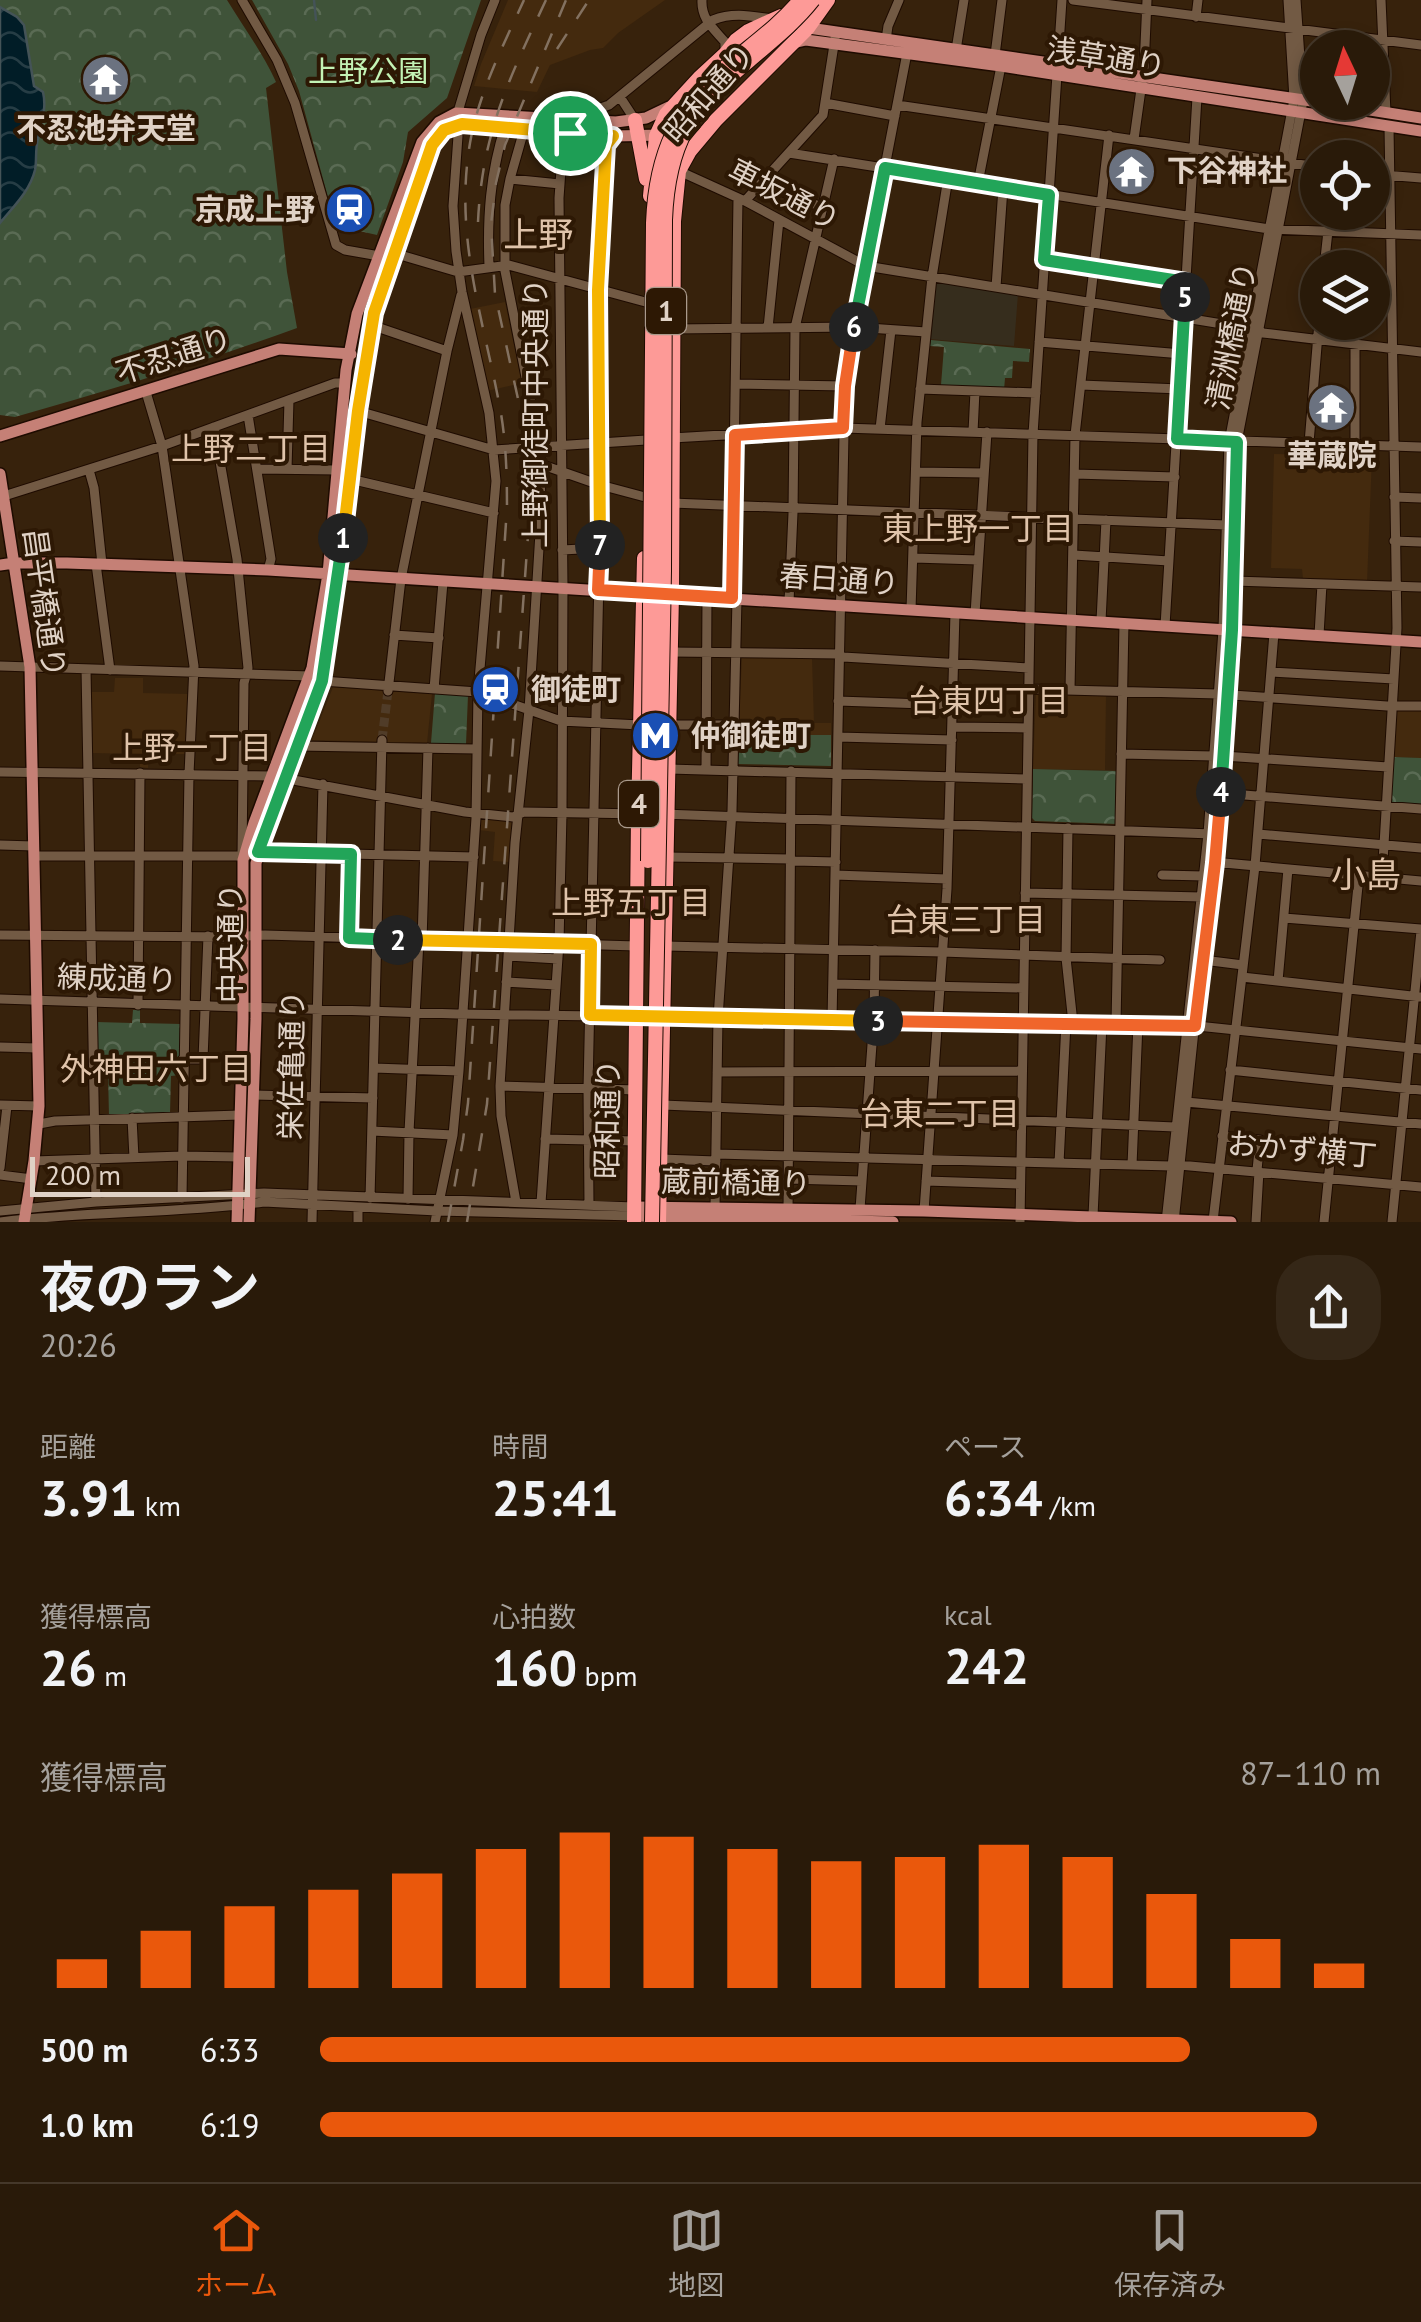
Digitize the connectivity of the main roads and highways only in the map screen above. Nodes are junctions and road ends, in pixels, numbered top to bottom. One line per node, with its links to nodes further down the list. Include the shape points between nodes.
1 (798, 0): 7 (highway, 昭和通り / 4, via 748,31); 31 (highway, 1, bridge, via 696,96 659,168)
2 (813, 0): 38 (highway, 1, bridge, via 700,108 670,170)
3 (828, 0): 4 (highway)
4 (808, 28): 5 (main road, 浅草通り); 6 (highway, 昭和通り); 7 (main road, 浅草通り, via 762,30)
5 (836, 38): 6 (main road, 浅草通り); 8 (main road, 浅草通り); 8 (main road, 浅草通り)
6 (785, 49): 7 (highway, via 767,36); 16 (highway, 昭和通り)
7 (726, 54): 10 (highway, 昭和通り / 4)
8 (998, 61): 9 (main road, 浅草通り)
9 (1142, 83): 12 (main road, 浅草通り); 12 (main road, 浅草通り, via 1198,97)
10 (677, 102): 15 (main road); 20 (highway, 昭和通り / 4)
11 (1300, 105): 12 (main road, 浅草通り)
12 (1297, 106): 19 (main road, 浅草通り)
13 (1390, 114): 14 (main road, 浅草通り)
14 (1421, 118)
15 (635, 120): 18 (main road); 21 (highway)
16 (716, 120): 20 (main road); 28 (highway, 昭和通り, via 679,171)
17 (458, 125): 18 (main road); 18 (main road); 24 (main road, 中央通り, via 439,122 422,142)
18 (567, 126): 21 (main road)
19 (1421, 131)
20 (656, 136): 21 (main road); 22 (highway, 昭和通り / 4)
21 (639, 137): 22 (highway)
22 (650, 204): 35 (highway, 昭和通り / 4)
23 (661, 236): 31 (highway, bridge)
24 (386, 254): 25 (main road, 中央通り, via 356,314); 26 (main road, 中央通り)
25 (348, 353): 26 (main road, 不忍通り); 27 (main road, 不忍通り, via 279,349); 34 (main road, 中央通り)
26 (366, 355): 34 (main road, 中央通り)
27 (0, 436)
28 (667, 441): 36 (highway, 昭和通り / 4); 38 (highway, bridge, via 658,554)
29 (0, 474): 30 (main road, 昌平橋通り)
30 (2, 497): 33 (main road, 昌平橋通り)
31 (652, 512): 45 (highway, 1, bridge)
32 (0, 562): 33 (main road, 春日通り)
33 (14, 563): 34 (main road, 春日通り); 48 (main road, 昌平橋通り, via 30,667 38,1001 39,1124)
34 (334, 574): 35 (main road, 春日通り); 39 (main road, 中央通り, via 322,681 258,852); 39 (main road, 中央通り, via 310,676 243,857)
35 (643, 592): 36 (main road, 春日通り); 42 (highway, 昭和通り / 4)
36 (672, 594): 37 (main road, 春日通り); 40 (highway, 昭和通り / 4)
37 (1421, 642)
38 (660, 678): 46 (highway, 1, bridge)
39 (250, 936): 41 (main road, 中央通り)
40 (665, 951): 42 (highway, 昭和通り / 4, via 658,962 657,1004); 46 (highway, 昭和通り / 4)
41 (250, 1009): 43 (main road, 中央通り, via 253,1095); 43 (main road, 中央通り, via 240,1115)
42 (641, 1016): 45 (highway, 昭和通り / 4)
43 (244, 1200): 54 (main road, 中央通り); 55 (main road, 中央通り)
44 (712, 1216): 46 (main road, 蔵前橋通り); 47 (main road, 蔵前橋通り)
45 (636, 1217): 46 (main road, 蔵前橋通り)
46 (658, 1217)
47 (787, 1217): 49 (main road, 蔵前橋通り); 52 (main road, 蔵前橋通り)
48 (26, 1218)
49 (856, 1218): 50 (main road, 蔵前橋通り, via 924,1211); 52 (main road, 蔵前橋通り); 56 (main road, 蔵前橋通り)
50 (1020, 1218): 51 (main road, 蔵前橋通り)
51 (1170, 1220): 53 (main road, 蔵前橋通り)
52 (815, 1221)
53 (1214, 1221): 57 (main road, 蔵前橋通り)
54 (238, 1222)
55 (249, 1222)
56 (893, 1222)
57 (1231, 1222)

